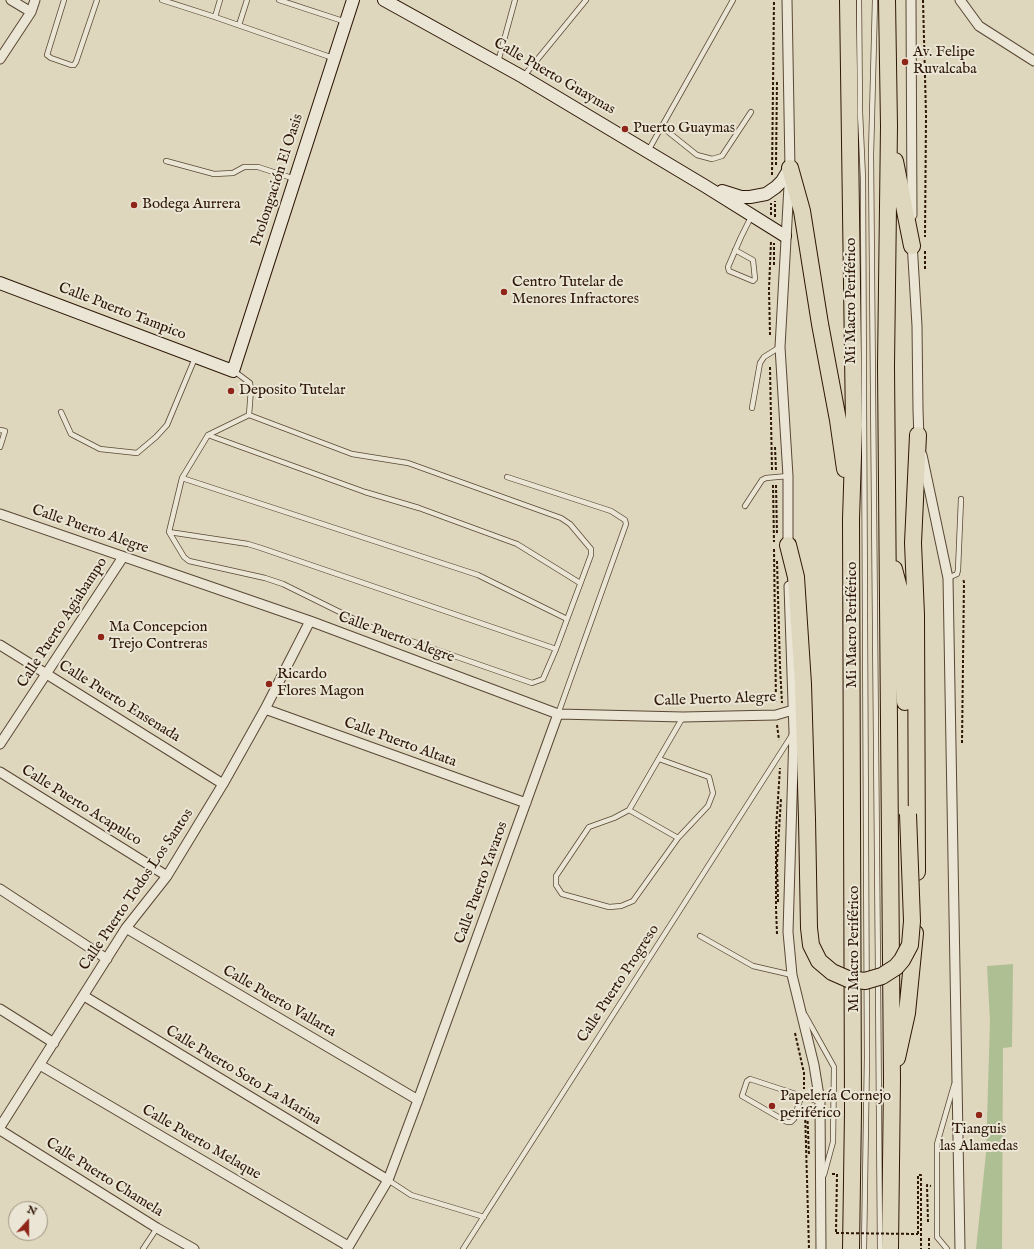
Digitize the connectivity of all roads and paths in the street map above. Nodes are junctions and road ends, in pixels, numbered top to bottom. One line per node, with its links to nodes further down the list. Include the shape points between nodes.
1 (11, 0): 22 (street)
2 (35, 0): 22 (street)
3 (64, 0): 4 (lane, via 47,55 71,65 76,62)
4 (97, 0)
5 (162, 0): 23 (lane)
6 (220, 0): 23 (lane)
7 (247, 0): 25 (lane)
8 (279, 0): 24 (lane)
9 (353, 0): 24 (street, Prolongación El Oasis)
10 (515, 0): 29 (lane)
11 (586, 0): 30 (lane)
12 (734, 0): 32 (lane)
13 (787, 0): 36 (street)
14 (848, 0): 61 (highway, via 854,425)
15 (859, 0): 113 (lane, Mi Macro Periférico, via 863,179 867,1040)
16 (875, 0): 118 (lane, Mi Macro Periférico, via 871,155)
17 (887, 0): 33 (highway)
18 (910, 0): 41 (street)
19 (923, 0): 41 (path, via 926,115)
20 (960, 0): 28 (street, via 979,26)
21 (391, 2): 29 (street, Calle Puerto Guaymas)
22 (31, 12): 27 (street)
23 (215, 17): 25 (lane)
24 (346, 22): 26 (street, Prolongación El Oasis)
25 (239, 25): 26 (lane)
26 (334, 58): 37 (street, Prolongación El Oasis)
27 (0, 59)
28 (1034, 61)
29 (498, 62): 30 (street, Calle Puerto Guaymas)
30 (523, 77): 34 (street, Calle Puerto Guaymas)
31 (751, 112): 32 (lane, via 722,156 712,160 697,155)
32 (662, 126): 34 (lane)
33 (889, 126): 41 (highway); 64 (highway)
34 (648, 151): 38 (street, Calle Puerto Guaymas)
35 (166, 161): 37 (lane, via 214,174 233,173 244,167 258,167)
36 (790, 168): 38 (street, Calle Puerto Guaymas, via 776,187 758,196 742,197); 40 (street); 61 (highway, via 802,211 838,420)
37 (295, 178): 47 (street, Prolongación El Oasis)
38 (705, 186): 39 (street, Calle Puerto Guaymas)
39 (752, 215): 40 (street, Calle Puerto Guaymas); 42 (lane)
40 (785, 236): 45 (street)
41 (920, 246): 43 (path); 53 (street, via 917,326)
42 (735, 250): 42 (lane, via 728,270 753,281 752,260)
43 (925, 274)
44 (0, 283): 46 (street, Calle Puerto Tampico)
45 (780, 347): 48 (lane, via 764,357 760,363); 55 (street)
46 (196, 357): 47 (street, Calle Puerto Tampico); 49 (lane, via 167,425 137,453 100,449 71,434)
47 (233, 370): 50 (lane, via 250,383)
48 (752, 408)
49 (61, 412)
50 (249, 415): 52 (lane); 70 (lane, via 352,454 408,463 561,518 570,524 591,549)
51 (0, 430): 54 (lane, via 5,431)
52 (208, 435): 57 (lane); 70 (lane, via 516,544)
53 (918, 435): 63 (highway); 68 (street)
54 (0, 447)
55 (788, 476): 59 (lane, via 762,480); 65 (street)
56 (507, 477): 79 (lane, Calle Puerto Yavaros, via 612,511 625,520 626,524)
57 (182, 478): 62 (lane); 72 (lane, via 478,575)
58 (961, 498): 67 (lane)
59 (745, 506)
60 (0, 514): 66 (street, Calle Puerto Alegre)
61 (851, 520): 113 (highway)
62 (169, 532): 75 (lane, via 248,544); 75 (lane, via 189,561 283,584 368,626 532,683 543,679)
63 (913, 543): 71 (highway); 101 (highway, via 916,623 917,905 907,1013)
64 (887, 544): 71 (highway); 101 (highway)
65 (788, 545): 71 (highway, bridge, via 796,578 802,669 811,945 819,961 832,972 848,979 865,981 882,976 896,967 910,945 912,921); 78 (street)
66 (123, 557): 73 (street, Calle Puerto Alegre); 76 (street, Calle Puerto Agiabampo)
67 (958, 570): 68 (lane); 69 (path)
68 (948, 578): 100 (street)
69 (964, 582)
70 (580, 583): 72 (lane)
71 (902, 603)
72 (567, 619): 75 (lane)
73 (310, 621): 77 (street, Calle Puerto Todos Los Santos); 79 (street, Calle Puerto Alegre)
74 (0, 645): 76 (street, Calle Puerto Ensenada)
75 (556, 649)
76 (47, 674): 82 (street, Calle Puerto Agiabampo); 85 (street, Calle Puerto Ensenada)
77 (265, 709): 85 (street, Calle Puerto Todos Los Santos); 86 (street, Calle Puerto Altata)
78 (793, 710): 80 (street, Calle Puerto Alegre, via 776,715); 81 (street)
79 (558, 714): 80 (street, Calle Puerto Alegre); 86 (street, Calle Puerto Yavaros)
80 (683, 718): 83 (lane)
81 (794, 732): 94 (street, via 788,932); 109 (lane, Calle Puerto Progreso)
82 (0, 744)
83 (659, 759): 87 (lane); 88 (lane, via 709,776 714,793 708,806)
84 (0, 772): 89 (street, Calle Puerto Acapulco)
85 (223, 784): 89 (street, Calle Puerto Todos Los Santos)
86 (526, 803): 103 (street, Calle Puerto Yavaros)
87 (629, 810): 88 (lane); 88 (lane, via 589,827 556,876 556,885 562,894 609,907 633,901)
88 (678, 838)
89 (167, 876): 91 (street, Calle Puerto Todos Los Santos)
90 (0, 889): 93 (street)
91 (126, 928): 93 (street, Calle Puerto Todos Los Santos); 103 (street, Calle Puerto Vallarta)
92 (700, 936): 94 (lane, via 753,966)
93 (107, 959): 95 (street, Calle Puerto Todos Los Santos)
94 (792, 975): 96 (street)
95 (84, 996): 98 (street, Calle Puerto Todos Los Santos); 107 (street, Calle Puerto Soto La Marina)
96 (801, 1008): 104 (street); 108 (lane, via 834,1067 833,1142)
97 (0, 1009): 98 (street)
98 (54, 1043): 99 (street, Calle Puerto Todos Los Santos)
99 (40, 1065): 105 (street, Calle Puerto Todos Los Santos); 112 (street, Calle Puerto Melaque)
100 (957, 1074): 122 (lane, via 937,1144 937,1237); 123 (street)
101 (892, 1079): 110 (highway)
102 (801, 1097): 102 (lane, via 750,1079 742,1096 787,1122 794,1119); 104 (lane)
103 (418, 1100): 107 (street, Calle Puerto Yavaros)
104 (820, 1102): 108 (street)
105 (0, 1128): 111 (street, Calle Puerto Chamela)
106 (831, 1174): 121 (path, bridge, via 837,1174 836,1233 918,1234 918,1175 921,1175)
107 (388, 1180): 109 (lane, via 412,1194); 112 (street, Calle Puerto Yavaros)
108 (820, 1187): 117 (street)
109 (484, 1217): 116 (lane, Calle Puerto Progreso)
110 (891, 1221): 119 (highway); 120 (street)
111 (157, 1228): 114 (lane); 115 (street, Calle Puerto Chamela)
112 (348, 1248)
113 (854, 1248)
114 (143, 1249)
115 (194, 1249)
116 (463, 1249)
117 (821, 1249)
118 (880, 1249)
119 (890, 1249)
120 (896, 1249)
121 (921, 1249)
122 (947, 1249)
123 (960, 1249)

